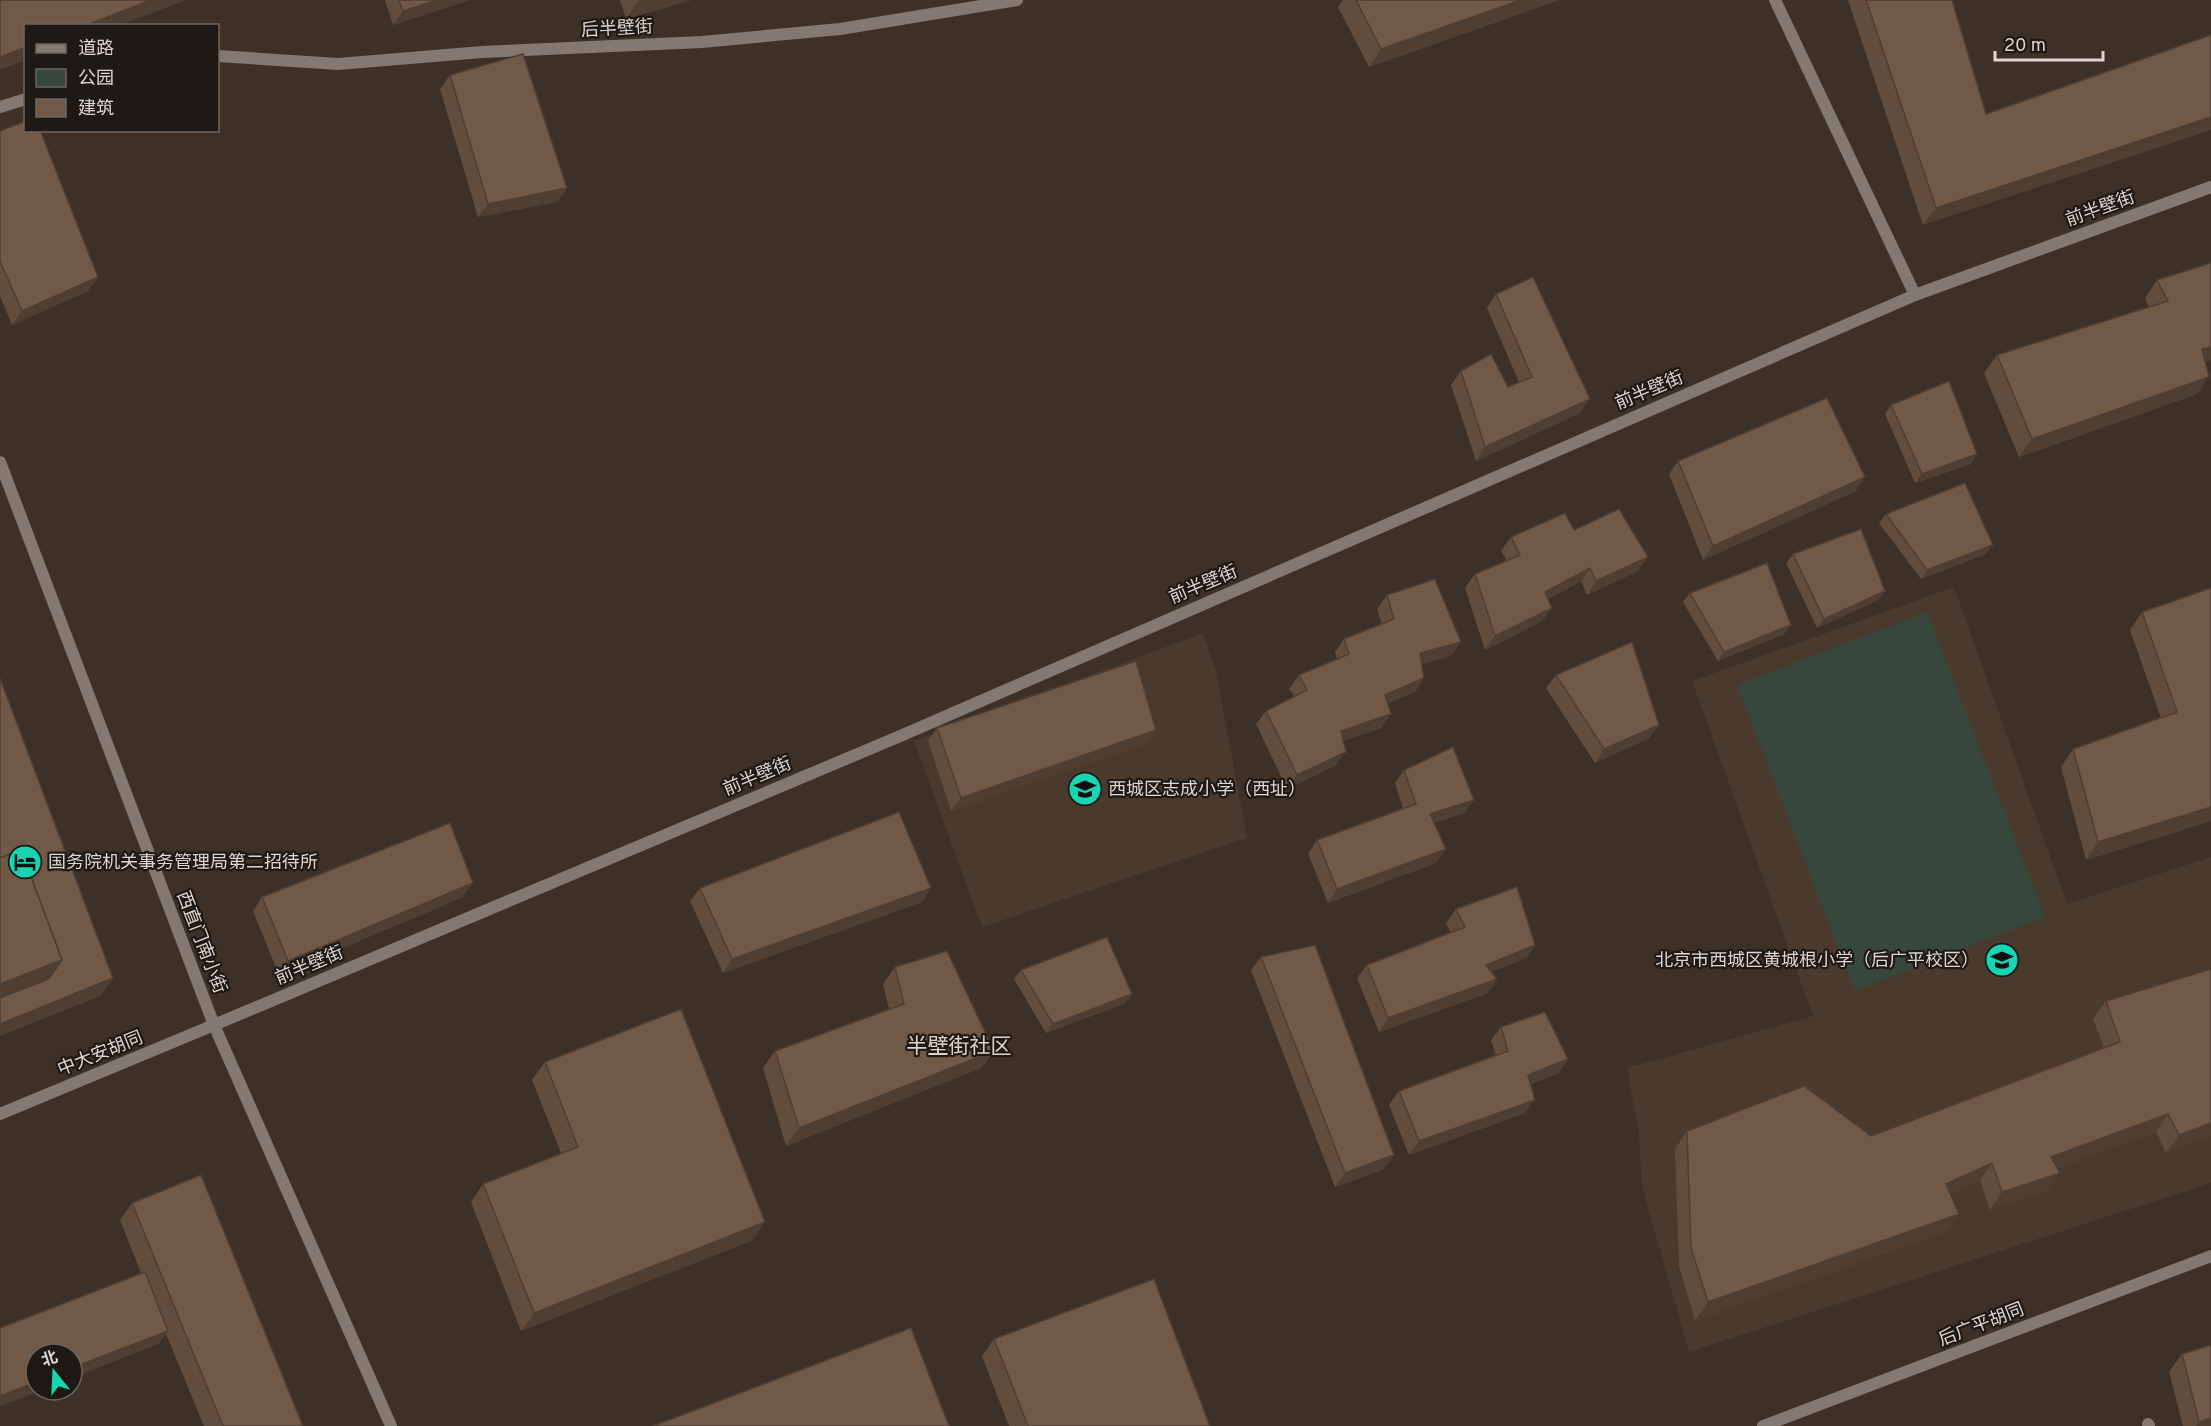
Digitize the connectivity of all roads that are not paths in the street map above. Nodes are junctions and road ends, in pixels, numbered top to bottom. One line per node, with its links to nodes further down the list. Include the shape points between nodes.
1 (1017, 0): 3 (street, 后半壁街, via 840,29 702,42 482,52 338,64)
2 (1774, 0): 7 (street)
3 (219, 57)
4 (24, 100): 5 (street)
5 (0, 107)
6 (2211, 187): 7 (street, 前半壁街)
7 (1915, 295): 9 (street, 前半壁街, via 909,732)
8 (0, 462): 9 (street, 西直门南小街)
9 (214, 1025): 10 (street, 中大安胡同); 12 (street, 西直门南小街)
10 (0, 1114)
11 (2211, 1256): 13 (street, 后广平胡同)
12 (391, 1426)
13 (1763, 1426)

